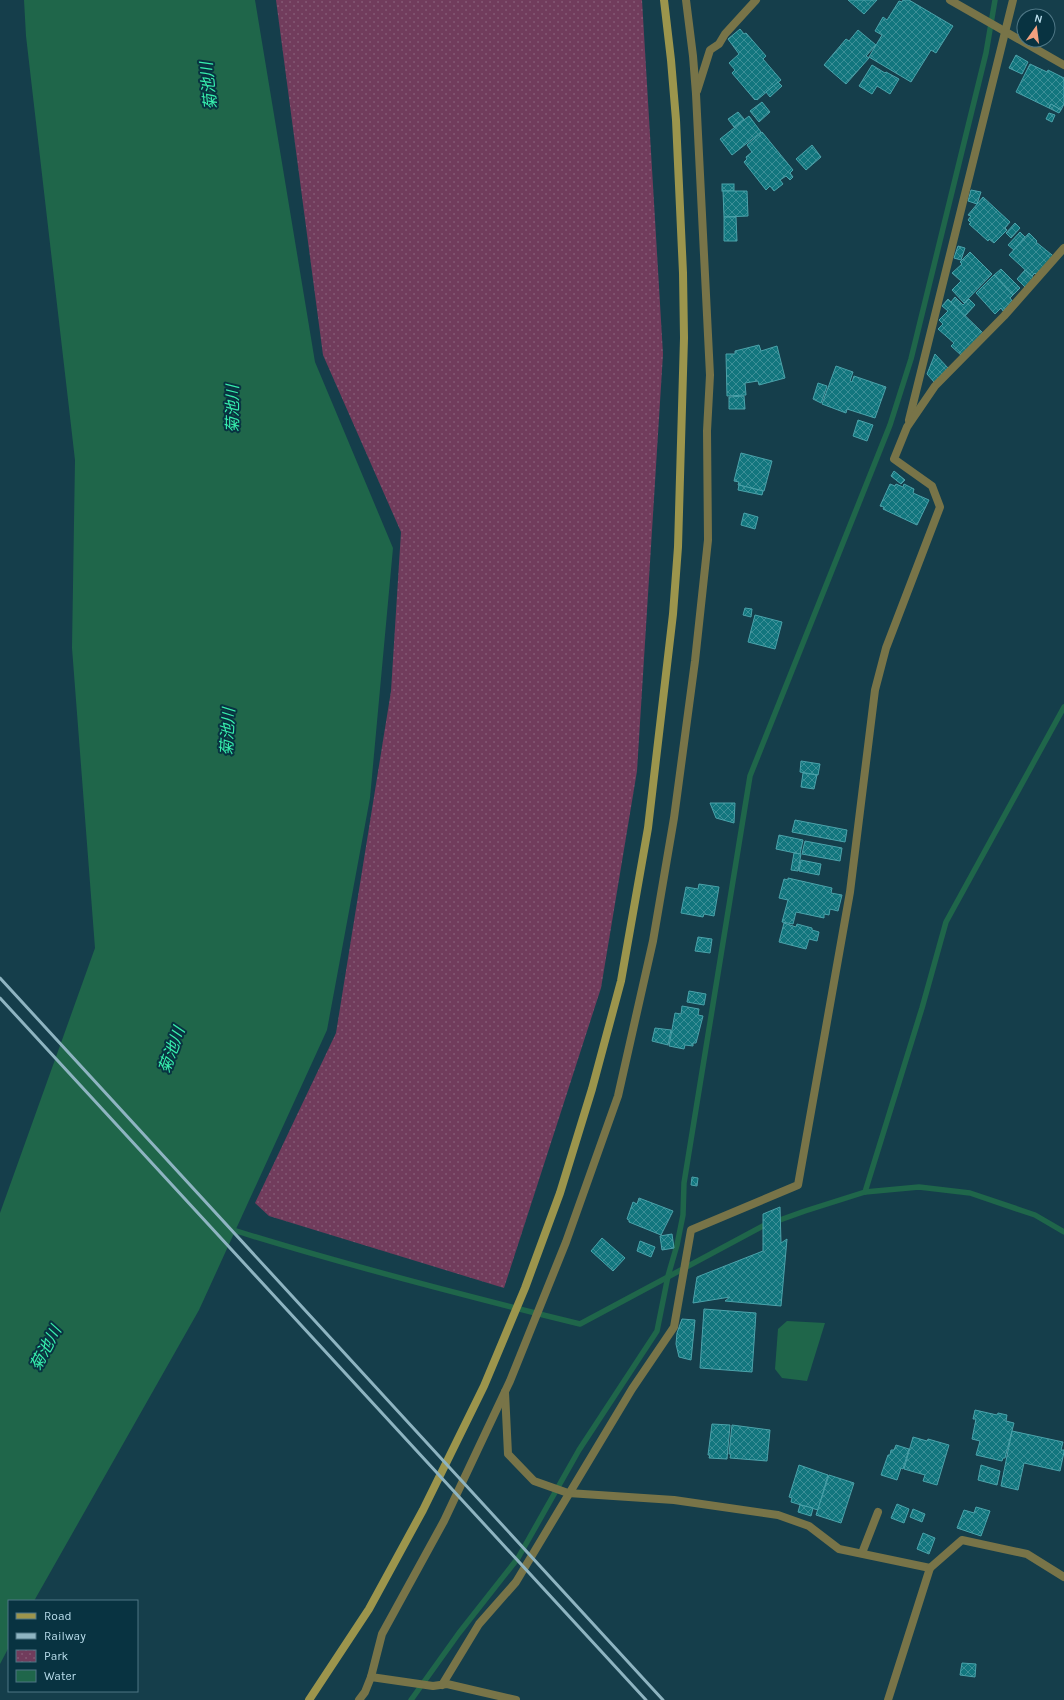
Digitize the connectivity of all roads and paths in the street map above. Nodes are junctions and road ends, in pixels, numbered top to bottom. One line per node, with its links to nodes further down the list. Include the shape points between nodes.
1 (664, 0): 19 (street, via 676,120 683,294 678,532 673,614 648,828 621,981 560,1193 525,1288 486,1379 423,1510 369,1609)
2 (686, 0): 8 (street)
3 (756, 0): 8 (street, via 719,44 710,50)
4 (950, 0): 6 (street)
5 (1013, 0): 6 (street)
6 (1003, 31): 7 (street); 10 (street)
7 (1064, 65)
8 (696, 94): 11 (street, via 710,375 707,431 708,540 674,818 653,941 618,1096 566,1242)
9 (1064, 248): 10 (street, via 1004,316 936,386)
10 (907, 427): 12 (street, via 894,459 932,486 940,507 886,648 875,690 850,892 798,1185 691,1230 674,1327 632,1389)
11 (505, 1391): 12 (street, via 508,1454 534,1481); 17 (street, via 444,1521 382,1634)
12 (568, 1494): 14 (street, via 674,1500 778,1515 809,1526 839,1549); 18 (street, via 516,1582 479,1624)
13 (878, 1512): 14 (street)
14 (862, 1553): 15 (street)
15 (930, 1568): 16 (street, via 962,1540 1027,1554); 22 (street)
16 (1064, 1577)
17 (371, 1677): 18 (street, via 433,1686); 20 (street, via 366,1692)
18 (442, 1685): 21 (street)
19 (309, 1700)
20 (359, 1700)
21 (516, 1700)
22 (888, 1700)

